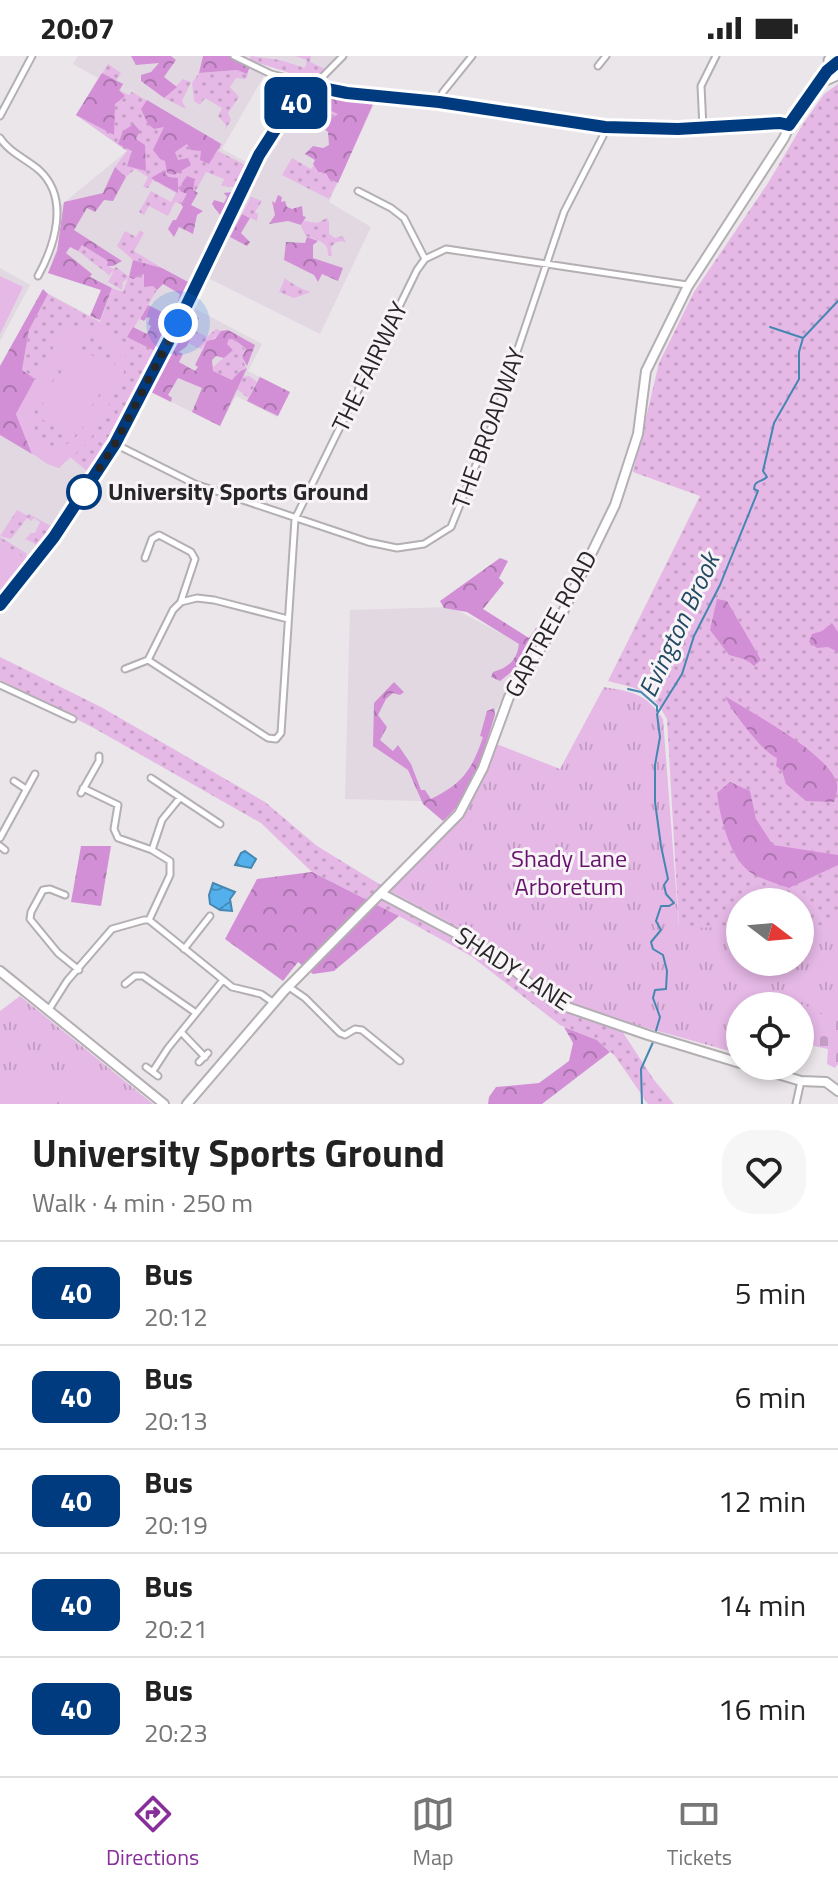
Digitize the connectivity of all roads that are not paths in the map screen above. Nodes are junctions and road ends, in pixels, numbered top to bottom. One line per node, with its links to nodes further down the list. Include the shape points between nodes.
1 (32, 56): 13 (street)
2 (234, 56): 11 (street)
3 (343, 56): 11 (street)
4 (472, 56): 12 (street)
5 (606, 56): 8 (street)
6 (716, 56): 16 (street, via 701,86)
7 (838, 62): 10 (main road, GARTREE ROAD)
8 (598, 66)
9 (838, 75): 10 (main road, GARTREE ROAD)
10 (819, 84): 14 (main road, GARTREE ROAD)
11 (312, 86): 12 (street); 23 (street, via 259,155)
12 (439, 102): 15 (street)
13 (0, 116)
14 (789, 125): 16 (street); 22 (main road, GARTREE ROAD)
15 (605, 127): 16 (street); 20 (street, THE BROADWAY, via 564,212)
16 (703, 128)
17 (0, 138): 21 (street, via 43,174 53,196 56,235)
18 (358, 191): 19 (street, via 404,218)
19 (425, 259): 20 (street, via 446,249); 24 (street, THE FAIRWAY)
20 (547, 262): 22 (street); 24 (street, THE BROADWAY, via 451,527 424,544 397,548)
21 (38, 276)
22 (688, 286): 42 (main road, GARTREE ROAD, via 646,371 638,434 623,486 559,620 509,697 459,814)
23 (115, 444): 24 (street, THE BROADWAY, via 195,484); 27 (street, via 54,537)
24 (295, 519): 28 (street, THE FAIRWAY)
25 (145, 558): 26 (street, via 159,535 191,552 193,570)
26 (181, 602): 28 (street, via 214,600); 29 (street)
27 (0, 605)
28 (288, 619): 29 (street, THE FAIRWAY, via 281,733 276,739)
29 (148, 660): 30 (street)
30 (125, 669)
31 (0, 685): 32 (street)
32 (73, 719)
33 (99, 756): 41 (street, via 82,790 118,805 118,838)
34 (35, 774): 37 (street)
35 (151, 778): 38 (street)
36 (14, 781): 37 (street)
37 (26, 789): 40 (street)
38 (179, 799): 39 (street); 41 (street, via 162,820)
39 (220, 824)
40 (0, 838)
41 (152, 850): 45 (street, via 172,865)
42 (382, 894): 51 (main road, GARTREE ROAD); 58 (main road, SHADY LANE, via 495,954 564,1006)
43 (65, 895): 47 (street, via 43,890 30,919)
44 (211, 917): 46 (street)
45 (149, 920): 46 (street); 47 (street, via 112,929)
46 (184, 949): 49 (street)
47 (79, 970): 53 (street)
48 (0, 971): 53 (main road)
49 (223, 980): 52 (street); 54 (street)
50 (125, 984): 54 (street, via 143,976)
51 (288, 987): 52 (main road, GARTREE ROAD); 57 (street, via 342,1034 362,1030)
52 (274, 1003): 66 (main road, GARTREE ROAD)
53 (48, 1011): 65 (main road)
54 (196, 1013): 55 (street)
55 (181, 1032): 56 (street); 60 (street)
56 (204, 1057)
57 (398, 1057)
58 (726, 1059)
59 (146, 1067): 60 (street)
60 (153, 1071): 61 (street)
61 (158, 1076)
62 (798, 1080): 63 (main road)
63 (801, 1081): 64 (main road, via 826,1082); 67 (street)
64 (838, 1091)
65 (164, 1104)
66 (187, 1104)
67 (796, 1104)

